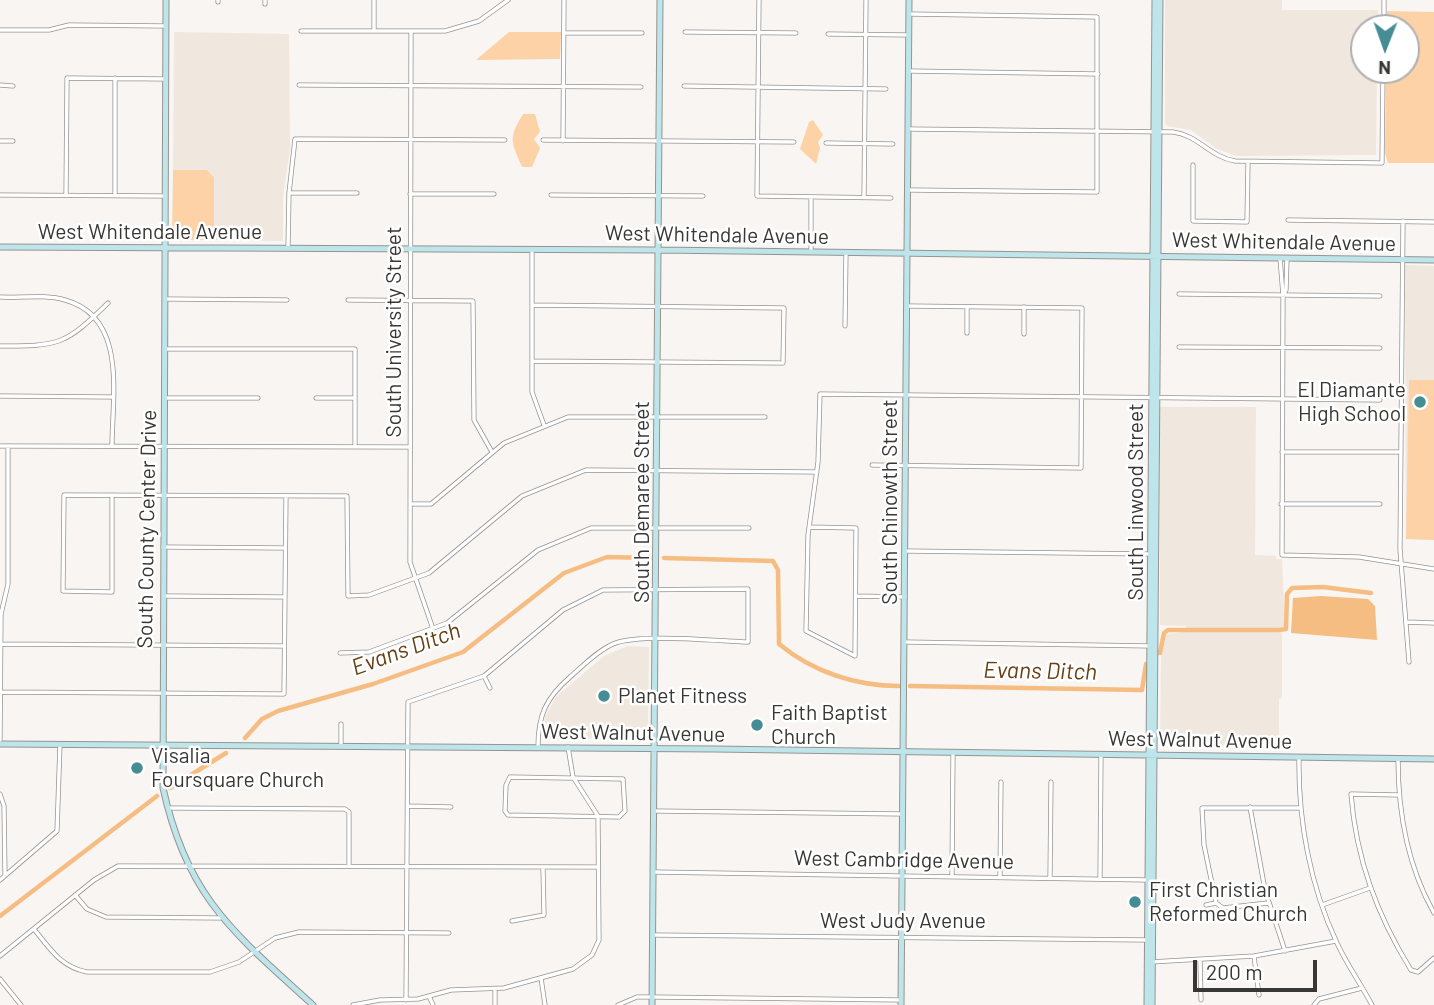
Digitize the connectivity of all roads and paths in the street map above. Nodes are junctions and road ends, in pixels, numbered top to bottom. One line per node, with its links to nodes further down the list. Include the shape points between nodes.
1 (166, 0): 12 (street, South County Center Drive)
2 (374, 0): 15 (street)
3 (508, 0): 16 (street, via 466,26)
4 (564, 0): 18 (street)
5 (660, 0): 50 (street, South Demaree Street)
6 (759, 0): 20 (street)
7 (866, 0): 23 (street)
8 (909, 0): 10 (street, South Chinowth Street)
9 (1158, 0): 11 (street, South Linwood Street); 25 (street, South Linwood Street)
10 (909, 14): 24 (street, South Chinowth Street); 27 (street, via 1097,16)
11 (1155, 14): 25 (street); 43 (street, South Linwood Street)
12 (166, 26): 13 (street); 29 (street, South County Center Drive)
13 (0, 30)
14 (301, 31): 15 (street)
15 (374, 32): 16 (street)
16 (411, 32): 34 (street, South University Street)
17 (685, 32): 20 (street)
18 (564, 33): 19 (street); 36 (street)
19 (642, 33)
20 (759, 33): 21 (street); 38 (street)
21 (796, 33)
22 (828, 34): 23 (street)
23 (865, 34): 24 (street); 39 (street)
24 (909, 35): 26 (street, South Chinowth Street)
25 (1160, 58): 43 (street, South Linwood Street)
26 (909, 71): 27 (street); 41 (street, South Chinowth Street)
27 (1098, 74): 42 (street)
28 (115, 78): 29 (street); 64 (street, via 67,78); 65 (street)
29 (166, 79): 68 (street, South County Center Drive)
30 (1383, 84): 56 (street, via 1382,163)
31 (0, 85): 32 (street)
32 (13, 86)
33 (299, 86): 34 (street)
34 (411, 86): 36 (street); 44 (street, South University Street)
35 (684, 86): 38 (street)
36 (564, 87): 37 (street); 49 (street)
37 (641, 87)
38 (758, 87): 39 (street); 51 (street)
39 (865, 88): 40 (street); 54 (street)
40 (886, 89)
41 (908, 129): 42 (street); 58 (street, South Chinowth Street)
42 (1098, 131): 43 (street); 58 (street, via 1097,192)
43 (1157, 132): 56 (street, via 1186,133 1220,157); 85 (street, South Linwood Street)
44 (410, 140): 48 (street); 59 (street, via 295,139); 61 (street, South University Street)
45 (543, 140): 49 (street)
46 (0, 141): 47 (street)
47 (13, 141)
48 (505, 141)
49 (563, 141): 50 (street)
50 (660, 141): 51 (street); 67 (street, South Demaree Street)
51 (758, 142): 52 (street); 70 (street, via 757,196)
52 (794, 142)
53 (826, 143): 54 (street)
54 (864, 143): 55 (street); 71 (street)
55 (892, 144)
56 (1248, 162): 57 (street, via 1247,222 1192,221)
57 (1194, 165)
58 (908, 190): 84 (street, South Chinowth Street)
59 (289, 193): 60 (street); 78 (street)
60 (358, 193)
61 (410, 194): 62 (street); 80 (street, South University Street)
62 (494, 194)
63 (0, 195): 64 (street)
64 (66, 195): 65 (street)
65 (115, 195): 68 (street)
66 (551, 195): 67 (street)
67 (659, 195): 69 (street); 81 (street, South Demaree Street)
68 (165, 196): 77 (street, South County Center Drive)
69 (703, 196)
70 (811, 197): 71 (street); 82 (street)
71 (864, 197): 72 (street)
72 (891, 198)
73 (1288, 220): 74 (street)
74 (1403, 221): 75 (street); 87 (street)
75 (1434, 222)
76 (0, 247): 77 (street, West Whitendale Avenue)
77 (165, 247): 78 (street, West Whitendale Avenue); 93 (street, South County Center Drive)
78 (288, 248): 80 (street, West Whitendale Avenue)
79 (532, 249): 80 (street, West Whitendale Avenue); 81 (street, West Whitendale Avenue); 98 (street)
80 (410, 250): 96 (street, South University Street)
81 (659, 250): 82 (street, West Whitendale Avenue); 99 (street, South Demaree Street)
82 (811, 252): 83 (street, West Whitendale Avenue)
83 (846, 252): 84 (street, West Whitendale Avenue); 104 (street)
84 (907, 253): 85 (street, West Whitendale Avenue); 100 (street, South Chinowth Street)
85 (1156, 256): 86 (street, West Whitendale Avenue); 122 (street, South Linwood Street)
86 (1284, 258): 87 (street, West Whitendale Avenue); 90 (street)
87 (1403, 259): 88 (street, West Whitendale Avenue); 136 (street)
88 (1434, 260)
89 (1179, 294): 90 (street)
90 (1283, 295): 91 (street); 109 (street)
91 (1380, 296)
92 (0, 298): 103 (street, via 57,298 79,305)
93 (165, 299): 94 (street); 111 (street, South County Center Drive)
94 (287, 300)
95 (348, 300): 96 (street)
96 (409, 300): 133 (street, South University Street); 134 (street, via 473,301 474,420)
97 (108, 303): 103 (street)
98 (532, 305): 99 (street); 112 (street)
99 (659, 306): 113 (street, South Demaree Street); 113 (street, via 784,308 783,363)
100 (907, 306): 101 (street); 114 (street, South Chinowth Street)
101 (967, 307): 102 (street); 105 (street)
102 (1024, 307): 106 (street); 121 (street, via 1082,308)
103 (94, 317): 107 (street, via 58,343); 116 (street, via 110,346)
104 (845, 326)
105 (967, 333)
106 (1024, 334)
107 (0, 346)
108 (1179, 346): 109 (street)
109 (1283, 348): 110 (street); 123 (street)
110 (1380, 348)
111 (165, 349): 117 (street, South County Center Drive); 120 (street, via 355,349)
112 (532, 361): 113 (street); 127 (street, via 533,400)
113 (658, 361): 125 (street, South Demaree Street)
114 (906, 395): 121 (street); 138 (street, South Chinowth Street); 140 (street, via 820,394)
115 (0, 396): 116 (street)
116 (112, 397): 130 (street)
117 (164, 398): 118 (street); 131 (street, South County Center Drive)
118 (258, 398)
119 (316, 398): 120 (street)
120 (355, 398): 132 (street)
121 (1082, 398): 122 (street); 138 (street, via 1081,468)
122 (1155, 399): 123 (street); 155 (street, South Linwood Street)
123 (1283, 400): 124 (street); 135 (street)
124 (1380, 400)
125 (658, 415): 126 (street); 127 (street, via 575,415); 139 (street, South Demaree Street)
126 (765, 417)
127 (544, 425): 134 (street)
128 (0, 446): 129 (street)
129 (8, 446): 130 (street); 142 (street)
130 (112, 446): 131 (street)
131 (164, 447): 132 (street); 144 (street, South County Center Drive)
132 (355, 447): 133 (street)
133 (410, 447): 146 (street, South University Street)
134 (492, 452): 146 (street, via 430,504)
135 (1282, 452): 136 (street); 147 (street)
136 (1401, 452): 156 (street)
137 (872, 465): 138 (street)
138 (906, 466): 154 (street, South Chinowth Street)
139 (658, 469): 140 (street); 149 (street, South Demaree Street); 158 (street, via 586,470 527,494 434,569)
140 (817, 472): 150 (street)
141 (0, 494): 142 (street)
142 (8, 494): 169 (street, via 8,584)
143 (112, 495): 143 (street, via 111,592 63,591 64,495); 144 (street)
144 (163, 495): 145 (street); 152 (street, South County Center Drive)
145 (286, 496): 153 (street); 158 (street, via 347,496 348,596 369,595)
146 (410, 504): 158 (street, South University Street, via 410,562)
147 (1281, 504): 148 (street); 156 (street, via 1282,555 1346,556)
148 (1380, 505)
149 (657, 527): 151 (street); 159 (street, South Demaree Street); 166 (street, via 598,526 550,545 530,556 462,614)
150 (809, 527): 161 (street, via 856,527); 161 (street, via 806,631 855,656)
151 (749, 528)
152 (163, 547): 153 (street); 160 (street, South County Center Drive)
153 (285, 548): 162 (street)
154 (905, 551): 155 (street); 163 (street, South Chinowth Street)
155 (1154, 554): 172 (street, South Linwood Street)
156 (1401, 564): 157 (street); 164 (street)
157 (1434, 569)
158 (415, 579): 166 (street, South University Street)
159 (657, 588): 167 (street, South Demaree Street); 167 (street, via 748,589 748,642); 175 (street, via 603,590 574,602)
160 (163, 596): 162 (street); 170 (street, South County Center Drive)
161 (856, 596): 163 (street)
162 (285, 597): 171 (street)
163 (905, 597): 168 (street, South Chinowth Street)
164 (1407, 622): 165 (street); 174 (street)
165 (1434, 623)
166 (433, 629): 173 (street, via 369,652)
167 (656, 640): 185 (street, via 613,643 554,692 540,718); 187 (street, South Demaree Street)
168 (905, 642): 172 (street); 188 (street, South Chinowth Street)
169 (1, 644): 170 (street); 177 (street)
170 (162, 644): 171 (street); 178 (street, South County Center Drive)
171 (285, 646): 178 (street, via 284,694)
172 (1153, 646): 191 (street, South Linwood Street)
173 (340, 653)
174 (1409, 662)
175 (484, 676): 176 (street); 184 (street, via 408,702)
176 (490, 688)
177 (1, 692): 178 (street); 180 (street)
178 (161, 693): 182 (street, South County Center Drive)
179 (341, 724): 183 (street)
180 (0, 742): 181 (street, West Walnut Avenue)
181 (60, 744): 182 (street, West Walnut Avenue); 214 (street, via 57,831)
182 (161, 745): 183 (street, West Walnut Avenue); 203 (street, South County Center Drive)
183 (341, 746): 184 (street, West Walnut Avenue)
184 (409, 747): 185 (street, West Walnut Avenue); 200 (street)
185 (538, 747): 186 (street, West Walnut Avenue)
186 (568, 747): 187 (street, West Walnut Avenue); 195 (street)
187 (656, 748): 188 (street, West Walnut Avenue); 205 (street, South Demaree Street)
188 (904, 752): 189 (street, West Walnut Avenue); 206 (street, South Chinowth Street)
189 (953, 752): 190 (street, West Walnut Avenue); 216 (street)
190 (1101, 755): 191 (street, West Walnut Avenue); 219 (street)
191 (1152, 755): 192 (street, West Walnut Avenue); 221 (street, South Linwood Street)
192 (1299, 758): 193 (street, West Walnut Avenue); 204 (street)
193 (1398, 759): 194 (street, West Walnut Avenue); 199 (street)
194 (1434, 760)
195 (573, 777): 207 (street); 207 (street, via 623,779 623,815); 207 (street, via 510,777 505,811 513,816)
196 (1002, 782): 217 (street)
197 (1051, 782): 218 (street)
198 (0, 794): 214 (street)
199 (1399, 795): 222 (street, via 1351,794 1358,848); 228 (street, via 1407,843)
200 (408, 806): 201 (street); 210 (street)
201 (451, 807)
202 (1250, 807): 204 (street); 224 (street, via 1202,808); 225 (street)
203 (167, 808): 208 (street, South County Center Drive); 209 (street, via 348,810)
204 (1301, 808): 227 (street)
205 (655, 811): 206 (street); 213 (street, South Demaree Street)
206 (903, 814): 215 (street, South Chinowth Street)
207 (598, 816): 211 (street)
208 (187, 865): 209 (street); 223 (street, via 118,866); 229 (street, South County Center Drive)
209 (349, 866): 210 (street)
210 (407, 866): 212 (street); 232 (street)
211 (597, 867): 212 (street); 245 (street, via 599,940 592,955 582,964)
212 (543, 868): 230 (street, via 544,915)
213 (653, 873): 215 (street, West Cambridge Avenue); 234 (street, South Demaree Street)
214 (5, 876): 220 (street)
215 (902, 876): 216 (street, West Cambridge Avenue); 235 (street, South Chinowth Street)
216 (952, 876): 217 (street, West Cambridge Avenue)
217 (1000, 877): 218 (street, West Cambridge Avenue)
218 (1050, 877): 219 (street, West Cambridge Avenue)
219 (1100, 878): 221 (street, West Cambridge Avenue)
220 (0, 880)
221 (1151, 880): 236 (street, South Linwood Street)
222 (1370, 888): 227 (street); 242 (street, via 1394,943 1414,972)
223 (75, 895): 229 (street, via 87,909 106,917); 231 (street)
224 (1216, 903): 225 (street, via 1223,908); 226 (street)
225 (1268, 903): 239 (street)
226 (1206, 905)
227 (1322, 905): 237 (street)
228 (1434, 913)
229 (220, 918): 238 (street, South County Center Drive)
230 (512, 921)
231 (34, 929): 238 (street, via 58,959 87,972 211,972); 240 (street)
232 (407, 932): 233 (street); 238 (street, via 299,932); 252 (street)
233 (449, 933)
234 (653, 935): 235 (street, West Judy Avenue); 251 (street, South Demaree Street)
235 (902, 937): 236 (street, West Judy Avenue); 254 (street, South Chinowth Street)
236 (1150, 940): 244 (street, South Linwood Street)
237 (1336, 942): 239 (street); 247 (street)
238 (254, 951): 257 (street, South County Center Drive)
239 (1285, 952): 241 (street)
240 (0, 956)
241 (1254, 956): 243 (street); 249 (street)
242 (1434, 958)
243 (1200, 961): 244 (street); 253 (street)
244 (1150, 962): 264 (street, South Linwood Street)
245 (541, 978): 248 (street); 261 (street)
246 (0, 979): 256 (street)
247 (1363, 988): 255 (street); 265 (street)
248 (495, 989): 250 (street, via 451,990); 260 (street)
249 (1259, 995)
250 (429, 996): 252 (street); 259 (street)
251 (652, 997): 254 (street); 262 (street); 263 (street, South Demaree Street)
252 (406, 1000): 258 (street)
253 (1201, 1000)
254 (901, 1002)
255 (1314, 1003)
256 (21, 1005)
257 (313, 1005)
258 (353, 1005)
259 (433, 1005)
260 (495, 1005)
261 (545, 1005)
262 (618, 1005)
263 (652, 1005)
264 (1149, 1005)
265 (1372, 1005)

